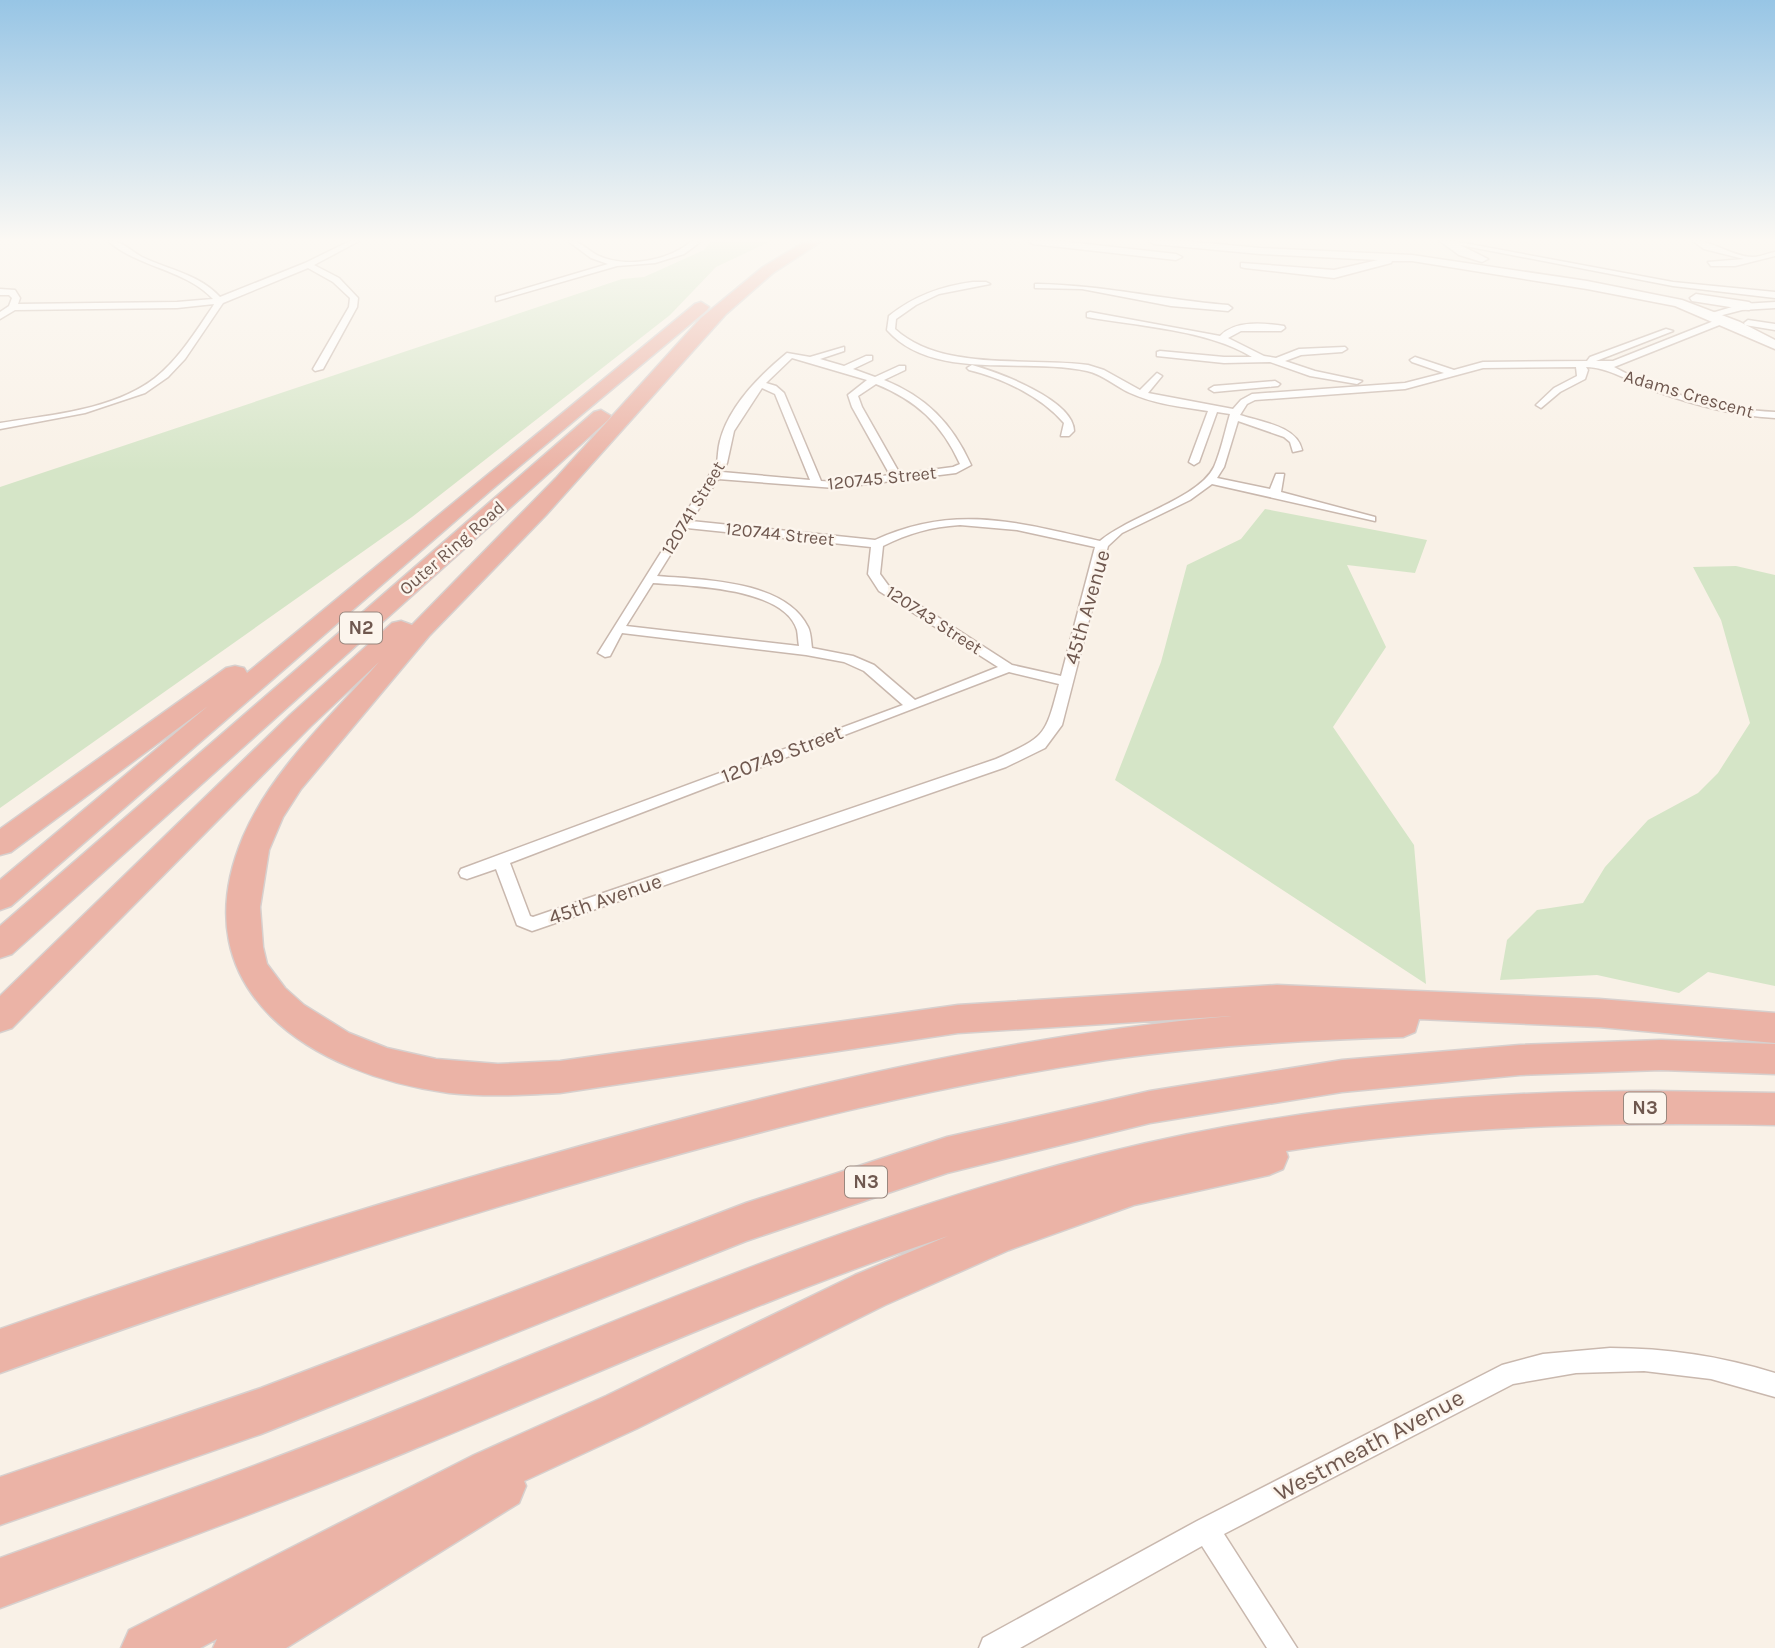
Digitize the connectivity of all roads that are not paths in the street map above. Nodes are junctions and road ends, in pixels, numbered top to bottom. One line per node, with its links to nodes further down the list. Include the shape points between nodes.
1 (206, 318): 47 (street, via 164,375 142,390 63,414)
2 (347, 318): 31 (street)
3 (687, 318): 57 (highway, Outer Ring Road / N2)
4 (712, 318): 76 (highway, Outer Ring Road / N2)
5 (714, 318): 50 (highway)
6 (892, 318): 23 (street, via 891,330 897,337)
7 (1129, 318): 12 (street)
8 (1185, 318): 12 (street)
9 (1719, 318): 29 (street, via 1622,362)
10 (1726, 318): 19 (main road)
11 (1730, 318): 13 (main road)
12 (1184, 322): 18 (street)
13 (1748, 323): 14 (street); 17 (main road)
14 (1775, 327)
15 (1281, 328): 18 (street, via 1235,330)
16 (1669, 331): 29 (street, via 1593,359)
17 (1775, 336)
18 (1223, 338): 25 (street)
19 (1775, 345)
20 (841, 349): 26 (street)
21 (1342, 349): 27 (street, via 1299,352)
22 (1160, 354): 25 (street)
23 (946, 356): 41 (street, via 1089,368); 48 (street, via 946,363 988,372 1059,411 1069,423)
24 (869, 358): 32 (street)
25 (1261, 358): 27 (street)
26 (810, 360): 32 (street); 37 (street, 120741 Street, via 790,355)
27 (1279, 360): 35 (street)
28 (1416, 360): 33 (street)
29 (1592, 366): 33 (street, via 1483,365); 43 (street); 46 (street, Adams Crescent, via 1723,408)
30 (902, 368): 36 (street)
31 (317, 369)
32 (842, 370): 36 (street)
33 (1454, 373): 38 (street)
34 (1157, 376): 41 (street)
35 (1326, 377): 38 (street); 39 (street)
36 (874, 381): 54 (street, via 855,391 853,398); 54 (street, 120745 Street, via 898,390 934,414 965,461 965,467)
37 (761, 384): 52 (street, 120741 Street, via 729,434); 56 (street, via 779,393)
38 (1379, 388): 45 (street, via 1263,394 1244,402)
39 (1214, 389)
40 (1181, 393): 42 (street)
41 (1142, 394): 42 (street)
42 (1173, 401): 44 (street)
43 (1541, 405)
44 (1214, 408): 45 (street); 51 (street)
45 (1236, 415): 49 (street, via 1288,435); 55 (street, 45th Avenue, via 1219,467)
46 (1775, 415)
47 (0, 426)
48 (1065, 434)
49 (1297, 450)
50 (589, 454): 77 (highway, via 300,721); 78 (highway, via 419,631 325,739 259,835 243,915 257,978 298,1022 332,1040 395,1067 438,1076 503,1079 560,1077 958,1019 1168,1004 1277,999)
51 (1194, 462)
52 (715, 474): 56 (street, 120745 Street); 60 (street, 120741 Street)
53 (1280, 476): 58 (street)
54 (897, 478): 56 (street, 120745 Street)
55 (1210, 480): 58 (street); 62 (street, 45th Avenue, via 1186,498 1118,531)
56 (817, 484)
57 (485, 486): 69 (highway); 75 (highway, Outer Ring Road / N2)
58 (1275, 493): 59 (street)
59 (1371, 519)
60 (684, 524): 61 (street, 120744 Street); 63 (street, 120741 Street)
61 (877, 544): 62 (street, via 902,531 974,521); 67 (street, 120743 Street, via 873,567 883,588)
62 (1102, 545): 68 (street, 45th Avenue)
63 (649, 579): 64 (street, 120741 Street); 65 (street, via 764,595 796,614 805,626)
64 (618, 629): 65 (street); 66 (street, 120741 Street)
65 (806, 650): 70 (street, via 869,668)
66 (605, 653)
67 (1008, 668): 68 (street); 70 (street, 120749 Street)
68 (1065, 681): 73 (street, 45th Avenue, via 1052,731 1028,752 529,923 523,920)
69 (193, 706): 71 (highway); 72 (highway)
70 (913, 706): 73 (street, 120749 Street)
71 (0, 830)
72 (0, 845)
73 (501, 860): 74 (street, 120749 Street)
74 (467, 873)
75 (0, 898)
76 (0, 945)
77 (0, 1018)
78 (1693, 1020): 79 (highway); 83 (highway, via 1294,1026 1178,1036 898,1084 769,1112 549,1172 298,1248)
79 (1775, 1028)
80 (1775, 1059): 86 (highway, N3, via 1661,1055 1520,1060 1342,1076 1150,1107 947,1155 746,1222 261,1410)
81 (1775, 1109): 82 (highway, N3)
82 (1515, 1111): 85 (highway, via 1451,1131 1343,1144 1134,1187 1002,1233 882,1284); 88 (highway, N3, via 1323,1128 1102,1171 993,1201 816,1263 304,1470)
83 (0, 1351)
84 (1775, 1385): 87 (street, Westmeath Avenue, via 1690,1365 1619,1358 1531,1367 1479,1387)
85 (622, 1412): 89 (highway, via 491,1472); 90 (highway)
86 (0, 1501)
87 (1206, 1530): 91 (street, Westmeath Avenue); 92 (street)
88 (0, 1583)
89 (147, 1648)
90 (239, 1648)
91 (993, 1648)
92 (1283, 1648)

